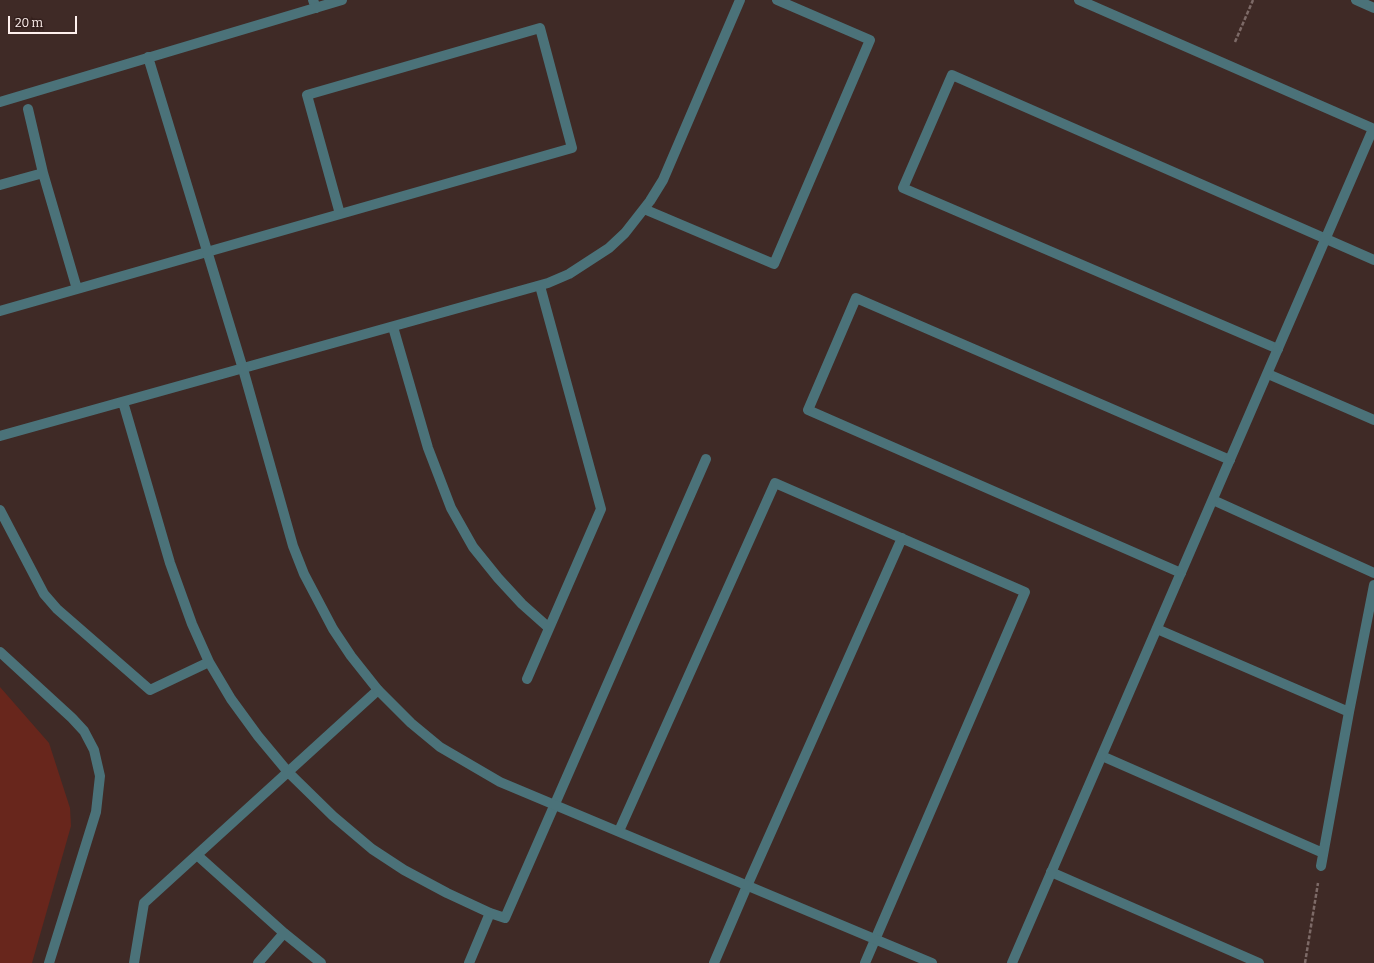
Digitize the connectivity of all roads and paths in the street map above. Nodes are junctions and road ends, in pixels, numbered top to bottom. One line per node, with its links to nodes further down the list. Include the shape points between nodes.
1 (342, 0): 7 (street)
2 (740, 0): 16 (street, via 663,180)
3 (777, 0): 16 (street, via 870,40 774,264)
4 (1079, 0): 13 (street)
5 (1253, 0): 9 (path)
6 (1356, 0): 8 (street)
7 (315, 4): 10 (street)
8 (1374, 8)
9 (1235, 42)
10 (148, 57): 11 (street); 19 (street)
11 (0, 102)
12 (28, 109): 14 (street)
13 (1374, 129): 18 (street)
14 (43, 173): 15 (street); 22 (street)
15 (0, 185)
16 (644, 209): 21 (street, via 610,248 569,274)
17 (340, 214): 17 (street, via 572,148 540,28 306,95); 19 (street)
18 (1326, 239): 20 (street); 25 (street); 25 (street, via 952,75 903,188)
19 (208, 252): 22 (street); 26 (street)
20 (1374, 260)
21 (540, 286): 24 (street); 39 (street, via 602,509)
22 (77, 289): 23 (street)
23 (0, 311)
24 (393, 327): 26 (street); 39 (street, via 428,448 451,508 473,547 498,578)
25 (1278, 349): 27 (street)
26 (243, 369): 28 (street); 44 (street, via 304,574 333,629)
27 (1268, 374): 29 (street); 32 (street)
28 (123, 402): 30 (street); 42 (street, via 170,563)
29 (1374, 420)
30 (0, 436)
31 (706, 459): 48 (street)
32 (1230, 460): 33 (street); 36 (street, via 856,298 808,410)
33 (1213, 500): 36 (street); 37 (street)
34 (0, 510): 42 (street, via 44,594 57,609 150,690)
35 (902, 538): 49 (street, via 775,483); 54 (street); 57 (street, via 1025,592)
36 (1181, 573): 40 (street)
37 (1374, 573)
38 (1374, 585): 45 (street)
39 (549, 628): 43 (street)
40 (1157, 628): 45 (street); 46 (street)
41 (0, 652): 59 (street, via 84,731 94,750 100,776 96,812)
42 (209, 662): 47 (street, via 231,699)
43 (527, 679)
44 (378, 690): 47 (street); 48 (street, via 440,747 500,782)
45 (1349, 712): 50 (street)
46 (1102, 756): 50 (street); 53 (street)
47 (288, 772): 51 (street); 55 (street, via 333,816 372,849 404,870)
48 (554, 804): 49 (street); 55 (street, via 505,918)
49 (619, 831): 54 (street)
50 (1323, 853): 52 (street)
51 (197, 855): 56 (street); 60 (street, via 144,902)
52 (1321, 866): 68 (path)
53 (1051, 872): 66 (street); 67 (street)
54 (747, 886): 57 (street); 63 (street)
55 (490, 913): 58 (street)
56 (284, 933): 61 (street); 62 (street)
57 (875, 939): 64 (street); 65 (street)
58 (472, 962)
59 (49, 963)
60 (134, 963)
61 (258, 963)
62 (321, 963)
63 (714, 963)
64 (865, 963)
65 (932, 963)
66 (1012, 963)
67 (1259, 963)
68 (1305, 963)

